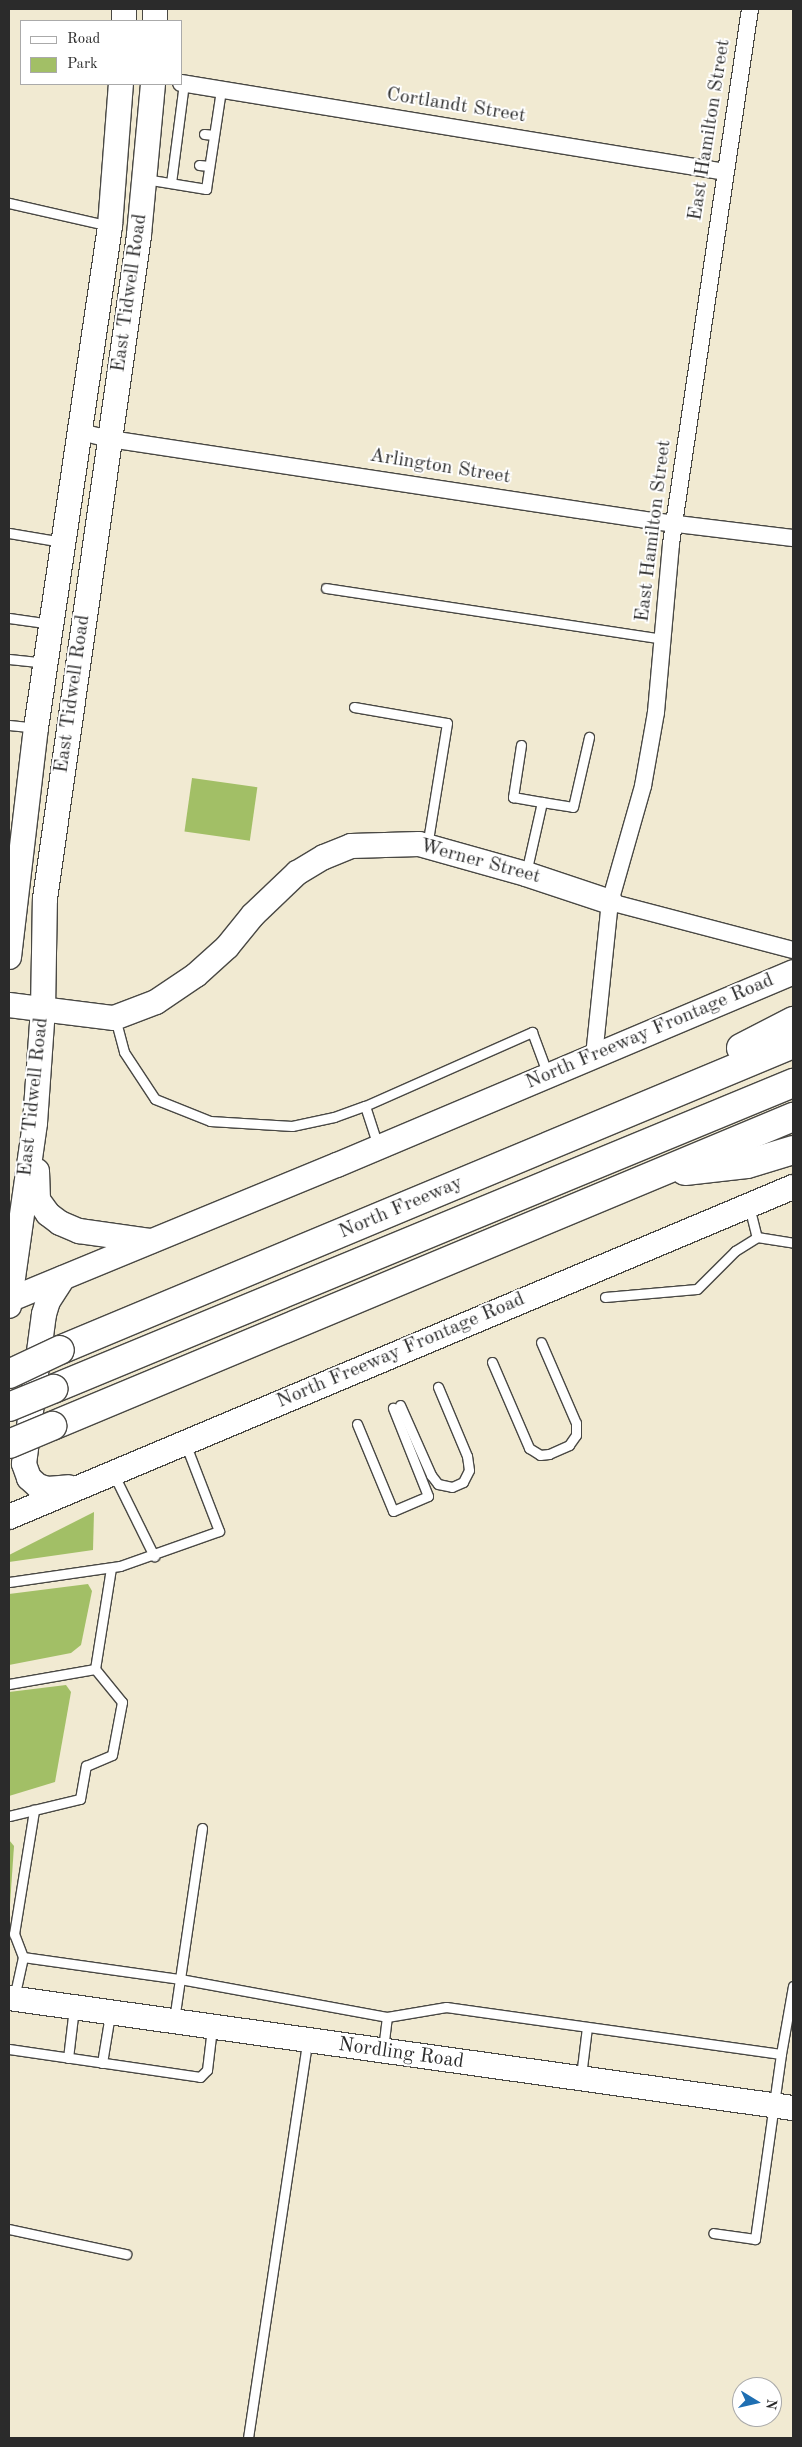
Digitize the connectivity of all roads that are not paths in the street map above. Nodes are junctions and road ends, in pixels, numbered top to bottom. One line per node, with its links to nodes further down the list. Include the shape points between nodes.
1 (750, 9): 10 (street, East Hamilton Street)
2 (182, 83): 5 (street, Cortlandt Street); 12 (lane, via 182,131 178,162)
3 (121, 85): 14 (main road, East Tidwell Road)
4 (153, 85): 11 (main road, East Tidwell Road)
5 (221, 90): 7 (lane); 10 (street, Cortlandt Street)
6 (204, 134): 7 (lane)
7 (214, 135): 9 (lane)
8 (199, 165): 9 (lane)
9 (209, 166): 12 (lane, via 206,188)
10 (725, 172): 17 (street, East Hamilton Street)
11 (144, 179): 12 (lane); 16 (main road, East Tidwell Road)
12 (171, 183)
13 (9, 203): 14 (lane)
14 (110, 226): 15 (main road, East Tidwell Road)
15 (82, 432): 16 (street, Arlington Street); 20 (main road, East Tidwell Road)
16 (110, 439): 17 (street, Arlington Street); 33 (main road, East Tidwell Road)
17 (675, 524): 19 (street, Arlington Street); 24 (street, East Hamilton Street)
18 (9, 533): 20 (lane)
19 (793, 538)
20 (64, 542): 23 (main road, East Tidwell Road)
21 (326, 588): 24 (lane)
22 (9, 618): 23 (lane)
23 (52, 624): 26 (main road, East Tidwell Road)
24 (663, 639): 37 (street, East Hamilton Street, via 656,712 643,786)
25 (9, 659): 26 (lane)
26 (46, 663): 29 (main road, East Tidwell Road)
27 (354, 707): 35 (lane, via 447,723)
28 (9, 725): 29 (lane)
29 (36, 728): 32 (main road, East Tidwell Road)
30 (589, 737): 34 (lane, via 573,807)
31 (521, 744): 34 (lane, via 513,797)
32 (28, 788): 33 (main road); 39 (main road, East Tidwell Road, via 19,836)
33 (58, 793): 42 (main road, East Tidwell Road, via 46,899)
34 (542, 802): 36 (lane)
35 (426, 846): 36 (main road, Werner Street); 43 (main road, Werner Street, via 390,843 352,846 324,857 297,873 274,893 227,947 196,974 156,1002)
36 (526, 874): 37 (main road, Werner Street)
37 (610, 902): 38 (street, Werner Street); 46 (street, East Hamilton Street)
38 (793, 950)
39 (9, 957)
40 (793, 972): 46 (main road, North Freeway Frontage Road)
41 (9, 1005): 42 (main road, Werner Street)
42 (43, 1010): 43 (main road, Werner Street); 51 (main road, East Tidwell Road)
43 (114, 1018): 49 (lane, via 124,1052 155,1099 210,1122 292,1126)
44 (793, 1021): 52 (highway)
45 (793, 1044): 52 (highway, North Freeway)
46 (594, 1056): 47 (main road, North Freeway Frontage Road)
47 (548, 1076): 49 (lane, via 532,1032); 53 (main road, North Freeway Frontage Road)
48 (793, 1082): 68 (highway, North Freeway, bridge)
49 (365, 1106): 53 (lane)
50 (793, 1117): 55 (highway)
51 (35, 1123): 59 (main road, via 38,1200 48,1214 79,1231); 63 (main road, East Tidwell Road)
52 (559, 1142): 66 (highway, North Freeway, bridge)
53 (379, 1148): 59 (main road, North Freeway Frontage Road)
54 (793, 1150): 55 (highway, via 747,1164)
55 (654, 1174): 71 (highway, bridge)
56 (793, 1187): 57 (main road, North Freeway Frontage Road)
57 (749, 1206): 58 (lane); 70 (main road, North Freeway Frontage Road)
58 (758, 1237): 60 (lane); 62 (lane, via 735,1251 697,1289)
59 (150, 1241): 61 (main road, North Freeway Frontage Road)
60 (793, 1243)
61 (63, 1278): 63 (main road, North Freeway Frontage Road); 73 (main road, via 48,1300 44,1314 24,1464 28,1478 38,1486 48,1489)
62 (605, 1296)
63 (9, 1302)
64 (542, 1342): 65 (lane, via 576,1423 576,1435 569,1445 549,1454 540,1455 529,1448)
65 (492, 1362)
66 (9, 1374)
67 (438, 1387): 69 (lane, via 467,1456 469,1470 463,1482 452,1487 438,1484 396,1406 428,1496 393,1511)
68 (9, 1407)
69 (357, 1424)
70 (185, 1441): 72 (main road, North Freeway Frontage Road); 75 (lane, via 220,1531)
71 (9, 1444)
72 (113, 1472): 73 (main road, North Freeway Frontage Road); 75 (lane)
73 (81, 1485): 74 (main road, North Freeway Frontage Road)
74 (9, 1517)
75 (154, 1556): 76 (lane)
76 (111, 1568): 77 (lane); 78 (lane)
77 (9, 1582)
78 (94, 1669): 79 (lane); 80 (lane, via 122,1702 112,1755 86,1766 80,1799)
79 (9, 1684)
80 (34, 1810): 81 (lane); 83 (lane, via 14,1934)
81 (9, 1816)
82 (202, 1828): 84 (lane)
83 (23, 1956): 84 (lane); 86 (lane)
84 (180, 1979): 89 (lane); 90 (lane)
85 (793, 1986): 96 (lane)
86 (11, 1999): 87 (main road, Nordling Road)
87 (74, 2008): 88 (main road, Nordling Road); 97 (lane)
88 (110, 2013): 90 (main road, Nordling Road); 98 (lane)
89 (387, 2017): 91 (lane, via 446,2007); 95 (lane)
90 (174, 2023): 92 (main road, Nordling Road)
91 (587, 2027): 96 (lane); 99 (lane)
92 (212, 2028): 93 (main road, Nordling Road); 98 (lane, via 206,2070 200,2077)
93 (307, 2042): 95 (main road, Nordling Road); 104 (lane)
94 (9, 2049): 97 (lane)
95 (383, 2052): 99 (main road, Nordling Road)
96 (781, 2054): 100 (lane)
97 (68, 2058): 98 (lane)
98 (102, 2063)
99 (581, 2079): 100 (main road, Nordling Road)
100 (783, 2107): 102 (lane, via 755,2239)
101 (9, 2229): 103 (lane)
102 (713, 2233)
103 (126, 2254)
104 (248, 2438)

